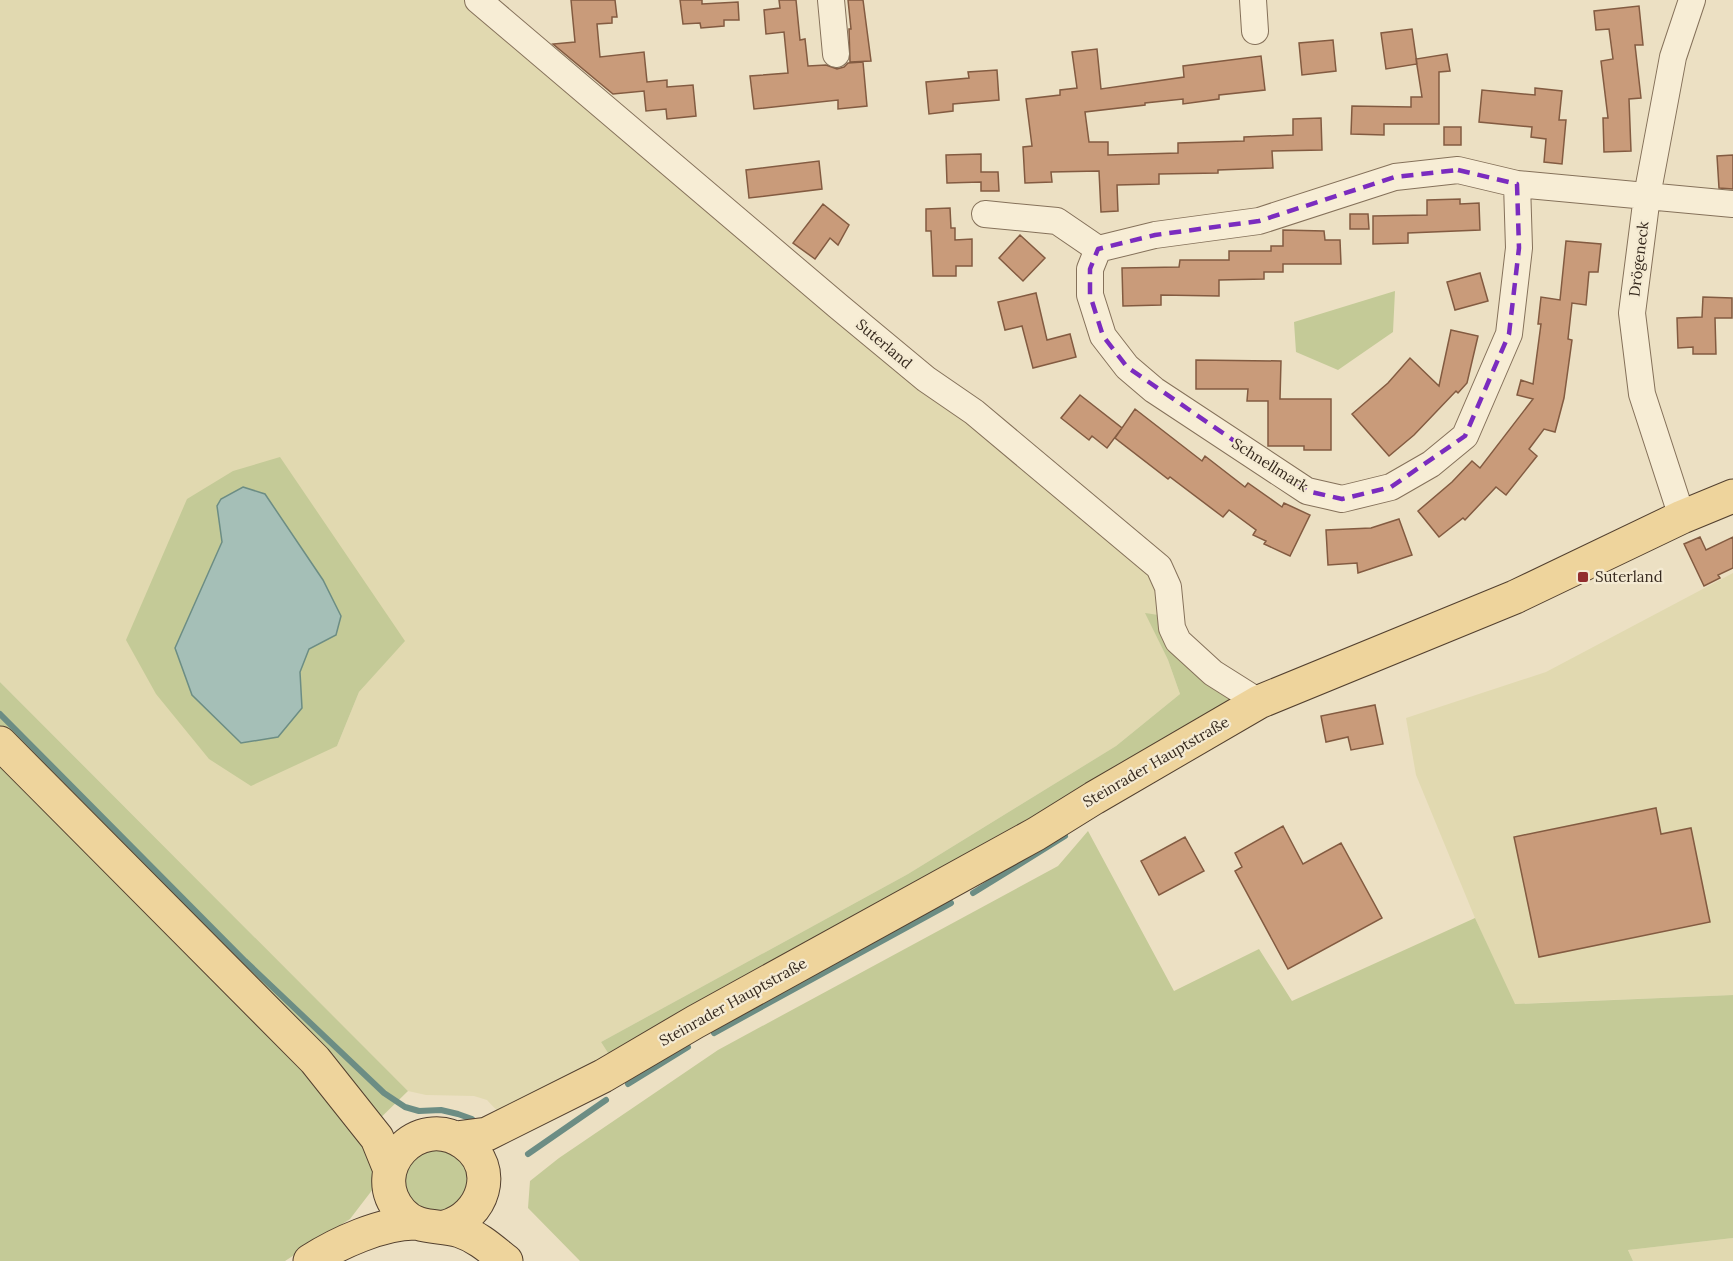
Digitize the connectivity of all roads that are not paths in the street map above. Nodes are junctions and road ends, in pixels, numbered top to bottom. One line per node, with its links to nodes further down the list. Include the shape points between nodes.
1 (478, 0): 14 (street, Suterland, via 926,379 974,412 1159,567 1168,587 1172,628 1178,641 1213,673)
2 (831, 0): 6 (street)
3 (1253, 0): 5 (street)
4 (1692, 0): 8 (street, Drögeneck, via 1673,57)
5 (1255, 31)
6 (836, 54)
7 (1517, 184): 8 (street); 11 (street, via 1458,170 1395,177 1259,221 1155,235); 11 (street, Schnellmark, via 1519,248 1509,334 1465,436 1431,464 1391,488 1342,499 1307,491 1155,390 1127,367 1102,336 1090,295 1090,269)
8 (1647, 196): 9 (street); 13 (street, Drögeneck, via 1632,313 1642,394)
9 (1733, 204)
10 (985, 214): 11 (street, via 1057,221)
11 (1098, 249)
12 (1733, 496): 13 (main road, Steinrader Hauptstraße)
13 (1682, 517): 14 (main road, Steinrader Hauptstraße, via 1515,597)
14 (1259, 702): 17 (main road, Steinrader Hauptstraße, via 1036,834)
15 (0, 743): 16 (main road)
16 (315, 1060): 18 (main road, via 387,1117 406,1128); 19 (main road, via 377,1138)
17 (603, 1076): 18 (main road, Steinrader Hauptstraße, via 487,1134); 20 (main road, Steinrader Hauptstraße, via 498,1153)
18 (441, 1137): 19 (main road, via 405,1146 396,1157); 20 (main road, via 474,1153)
19 (390, 1177): 21 (main road, via 392,1197 399,1209); 22 (main road, via 381,1199 369,1212)
20 (483, 1183): 21 (main road, via 478,1203 468,1216 457,1223); 24 (main road, via 496,1222)
21 (430, 1225): 22 (main road, via 377,1229); 23 (main road, via 474,1237)
22 (312, 1260)
23 (506, 1261)
24 (527, 1261)

